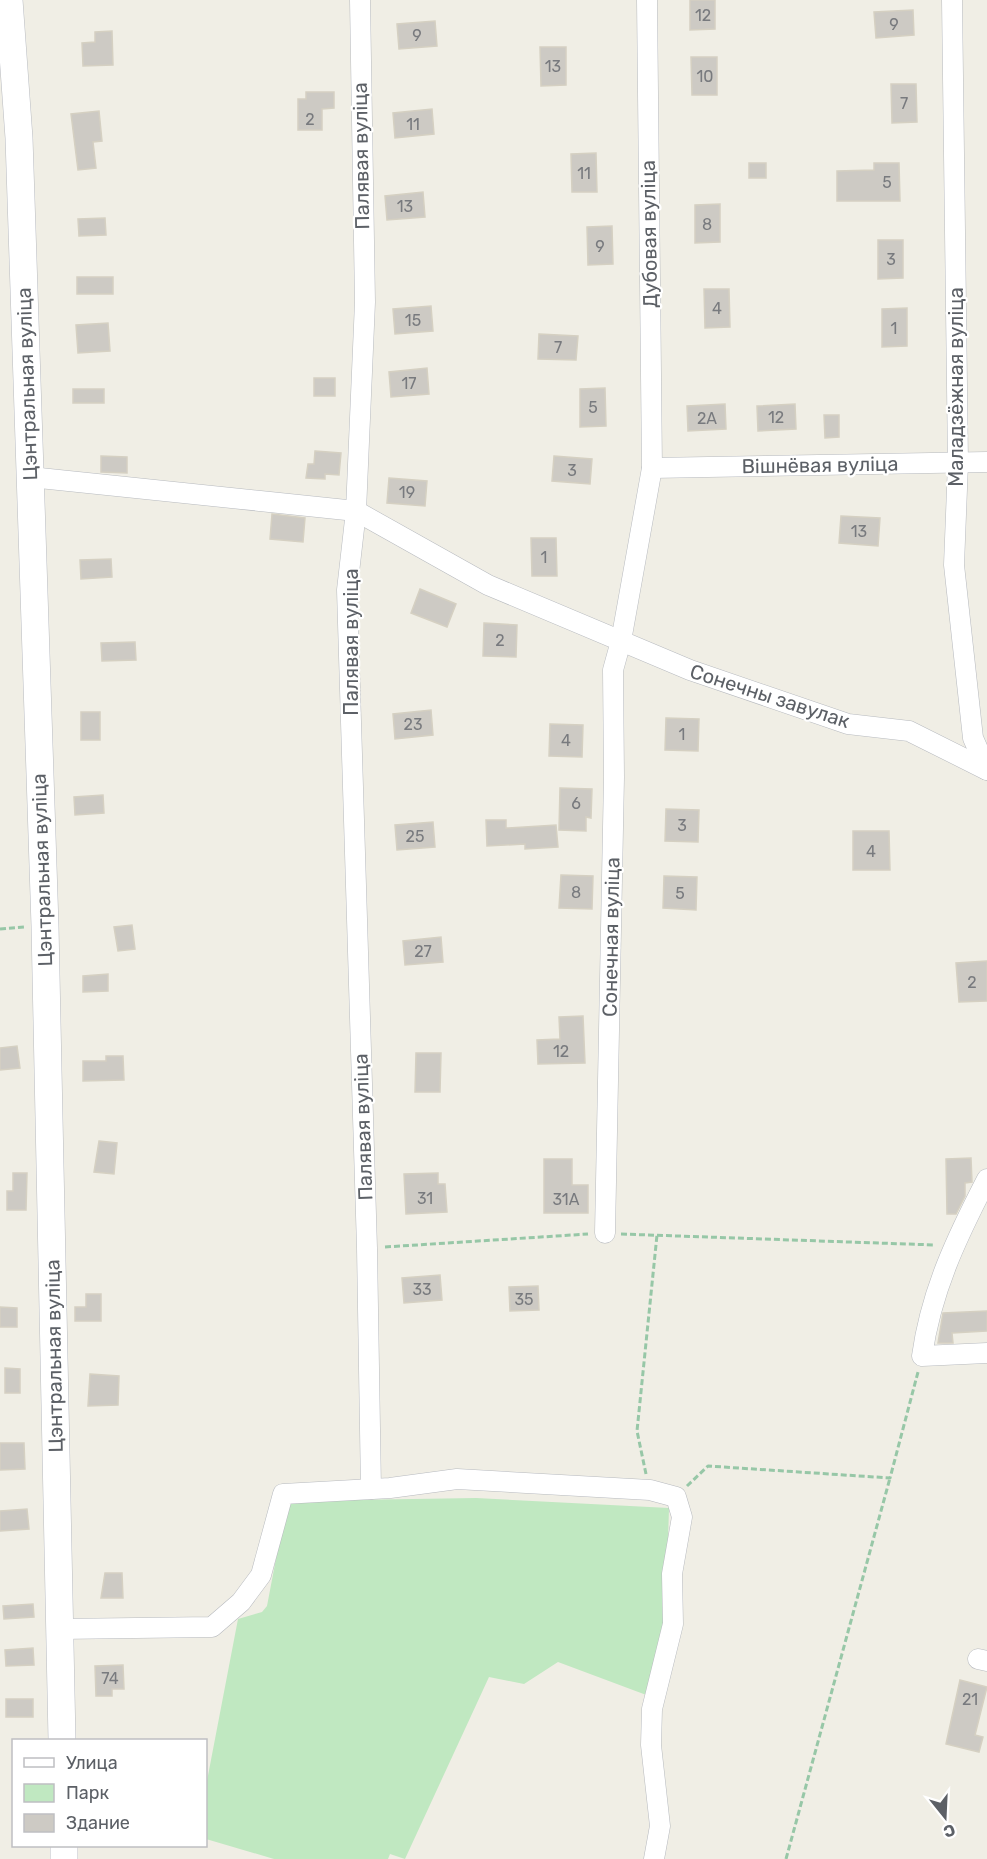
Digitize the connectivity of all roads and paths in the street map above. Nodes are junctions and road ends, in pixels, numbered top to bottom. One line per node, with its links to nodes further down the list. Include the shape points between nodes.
1 (9, 0): 8 (street, Цэнтральная вуліца, via 19,138)
2 (360, 0): 9 (street, Палявая вуліца, via 365,302)
3 (647, 0): 7 (street, Дубовая вуліца)
4 (952, 0): 6 (street, Маладзёжная вуліца)
5 (987, 462): 6 (street, Вішнёвая вуліца)
6 (958, 463): 7 (street, Вішнёвая вуліца); 11 (street, Маладзёжная вуліца, via 954,565)
7 (652, 468): 10 (street)
8 (30, 477): 9 (street); 24 (street, Цэнтральная вуліца, via 51,1164)
9 (356, 511): 10 (street, Сонечны завулак, via 488,585); 17 (street, Палявая вуліца, via 347,590)
10 (621, 641): 12 (street, Сонечны завулак, via 690,670 848,724 909,731); 14 (street, Сонечная вуліца, via 614,670 612,711 614,789)
11 (978, 710): 12 (street, Маладзёжная вуліца, via 973,738)
12 (987, 770)
13 (987, 1179): 16 (street)
14 (605, 1233): 15 (path); 17 (path)
15 (657, 1234): 16 (path); 22 (path, via 637,1431)
16 (952, 1245): 19 (street, via 926,1325)
17 (367, 1248): 21 (street, Палявая вуліца)
18 (987, 1353): 19 (street)
19 (922, 1356): 20 (path)
20 (890, 1478): 23 (path, via 708,1466); 27 (path)
21 (371, 1490): 22 (street, via 457,1479); 24 (street, via 283,1494 261,1575 241,1602 212,1627)
22 (650, 1490): 23 (street)
23 (676, 1497): 26 (street, via 682,1517 672,1574 673,1624 652,1709 651,1745 660,1826)
24 (59, 1629): 25 (street, Цэнтральная вуліца)
25 (62, 1739)
26 (654, 1859)
27 (786, 1859)

